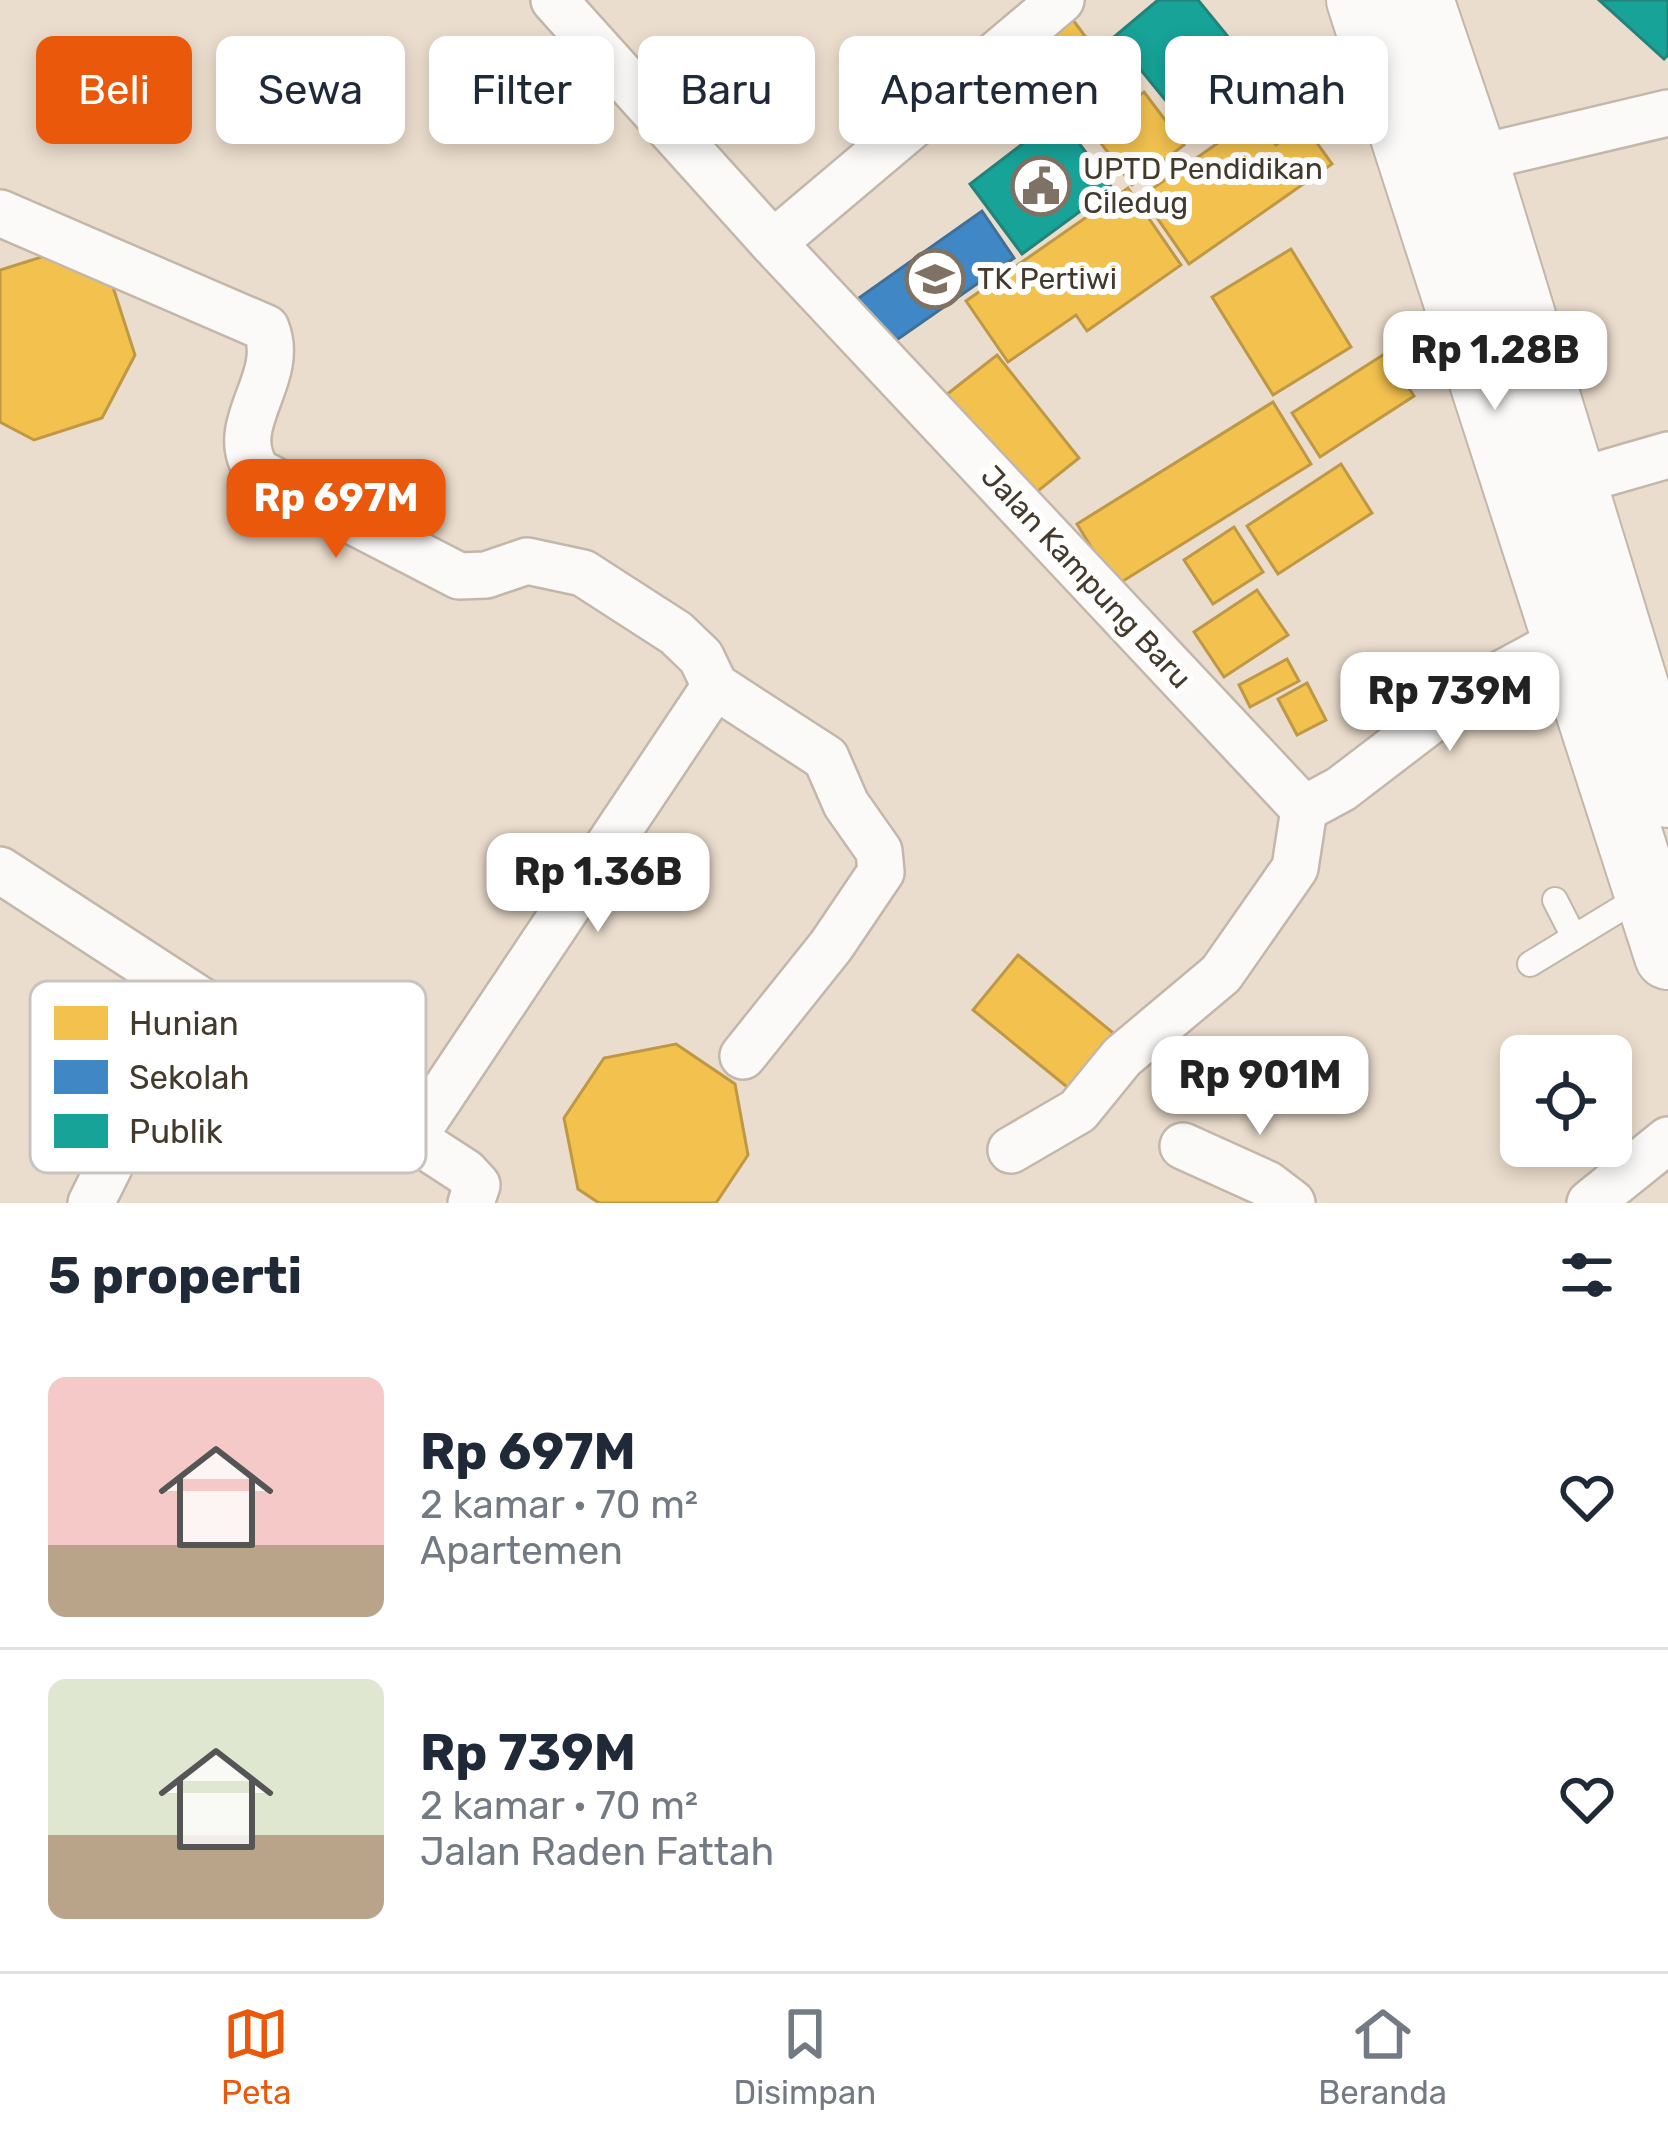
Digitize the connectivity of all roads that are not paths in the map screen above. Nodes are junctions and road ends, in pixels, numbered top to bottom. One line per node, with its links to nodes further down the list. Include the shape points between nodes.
1 (554, 0): 8 (street, Jalan Kampung Baru)
2 (1061, 0): 8 (street)
3 (1360, 0): 11 (main road)
4 (1420, 0): 6 (main road)
5 (1668, 113): 6 (street)
6 (1474, 159): 10 (main road)
7 (1, 214): 12 (street, via 266,328 272,369 244,438 258,472 459,576 527,561 583,572 676,633)
8 (773, 243): 14 (street, Jalan Kampung Baru)
9 (1668, 455): 10 (street)
10 (1570, 483): 13 (main road)
11 (1564, 640): 14 (street, via 1468,692); 16 (main road)
12 (716, 686): 22 (street, via 826,758 879,851 881,872); 23 (street)
13 (1668, 794)
14 (1304, 808): 27 (street, via 1295,868 1222,974 1122,1057 1078,1111)
15 (0, 870): 21 (street)
16 (1647, 893): 18 (lane); 19 (main road)
17 (1555, 900): 18 (lane)
18 (1574, 937): 20 (lane)
19 (1668, 956)
20 (1530, 964)
21 (173, 981)
22 (743, 1056)
23 (426, 1119)
24 (1668, 1140): 32 (street)
25 (1184, 1146): 31 (street)
26 (426, 1148): 30 (street, via 476,1185)
27 (1011, 1150)
28 (106, 1173): 29 (street)
29 (91, 1203)
30 (471, 1203)
31 (1292, 1203)
32 (1590, 1203)

